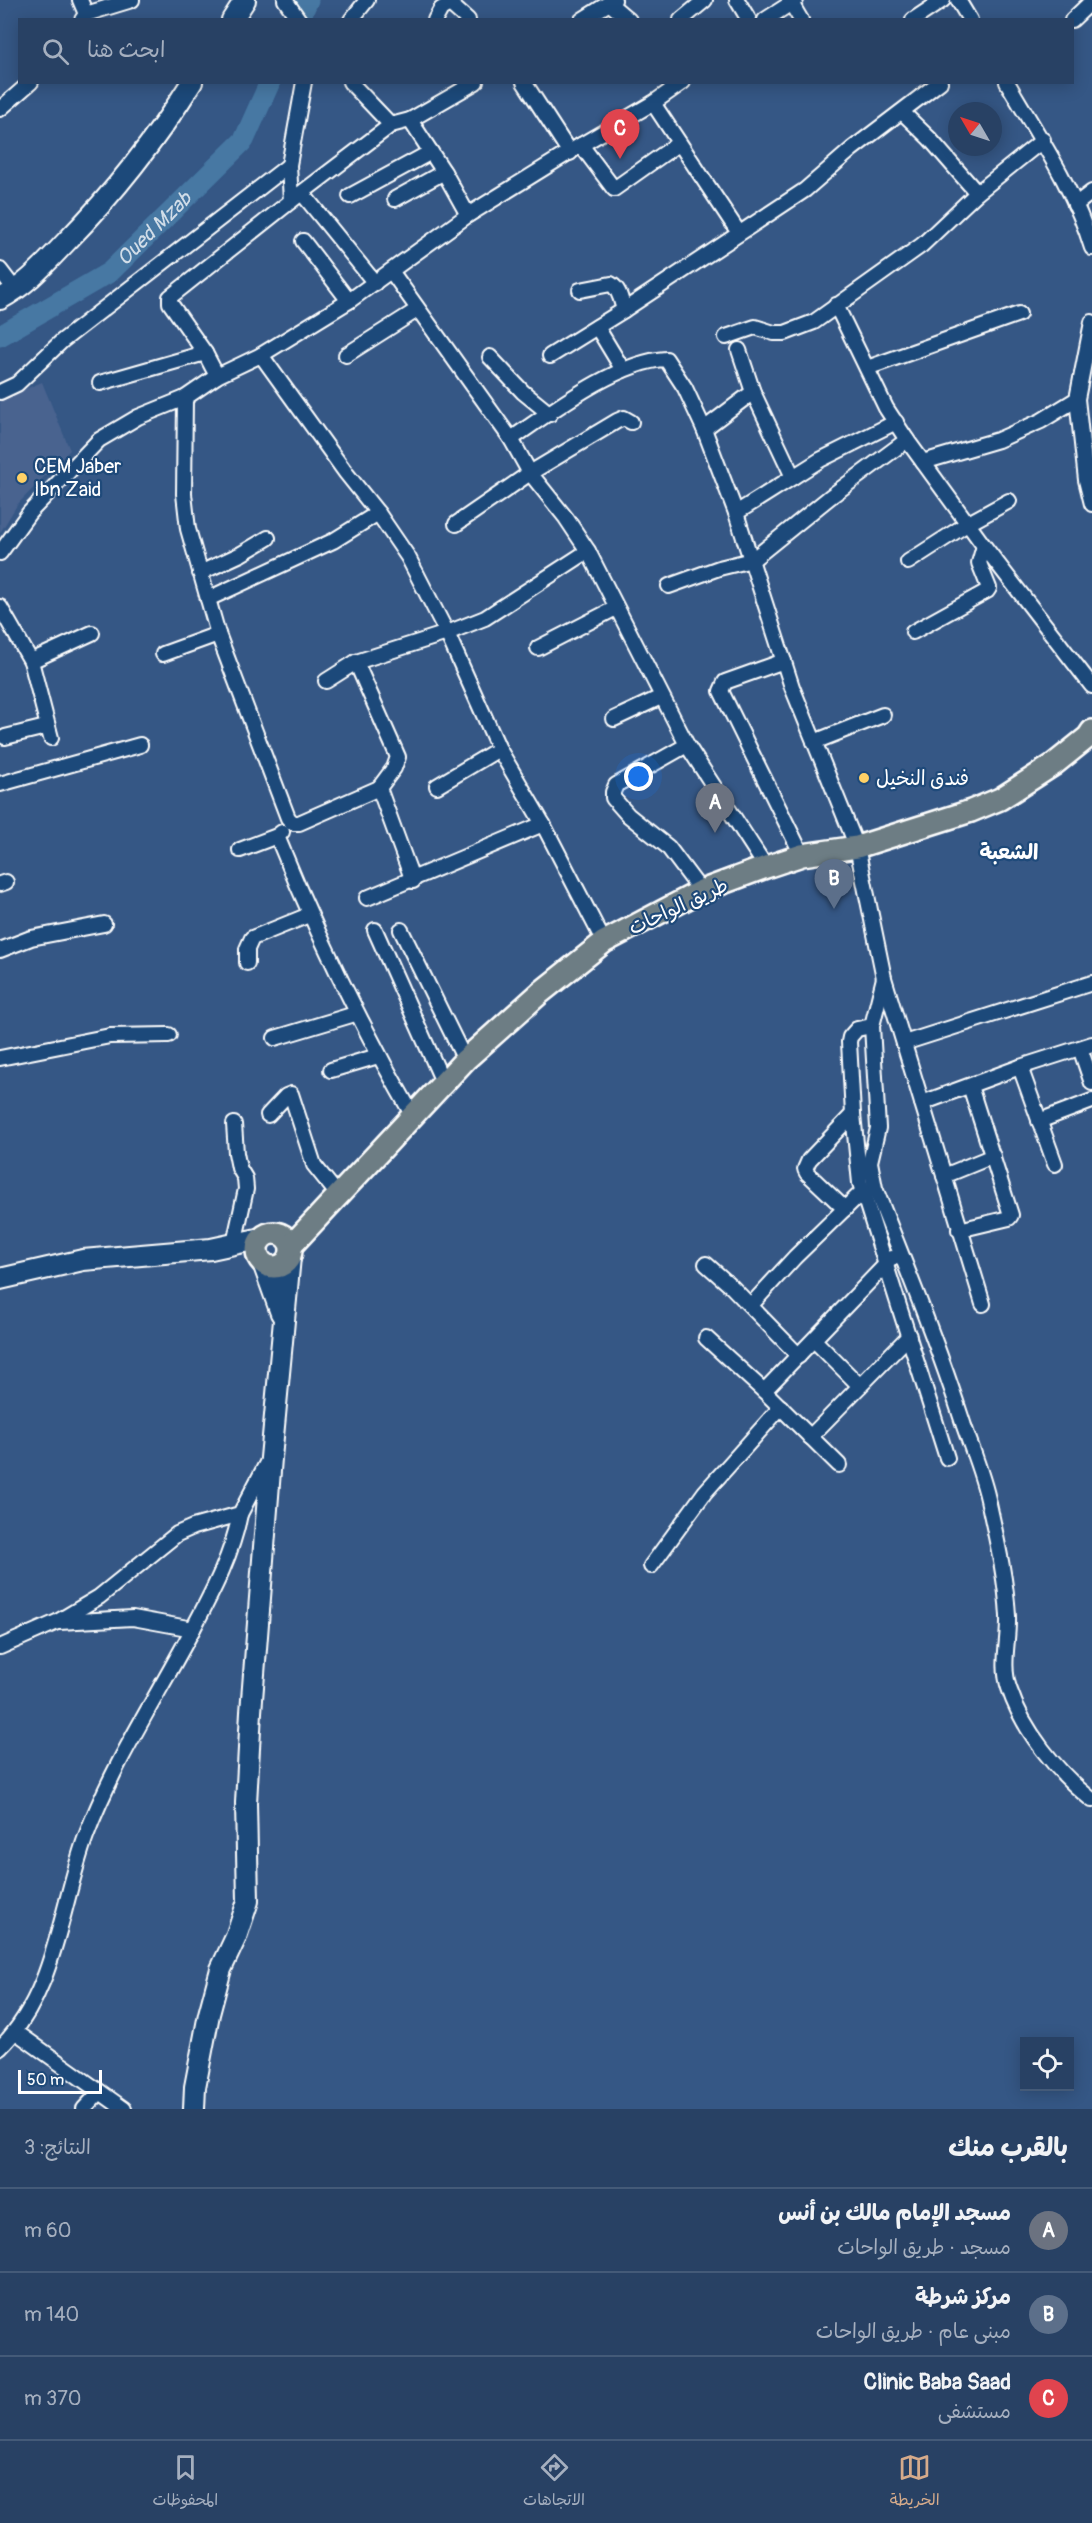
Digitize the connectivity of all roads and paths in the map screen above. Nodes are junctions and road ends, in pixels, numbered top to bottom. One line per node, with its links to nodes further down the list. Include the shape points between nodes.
1 (81, 0): 14 (street)
2 (132, 0): 14 (street)
3 (244, 0): 15 (street)
4 (285, 0): 16 (street)
5 (366, 0): 17 (street)
6 (705, 0): 22 (street)
7 (737, 0): 23 (street)
8 (943, 0): 26 (street)
9 (958, 0): 27 (street)
10 (612, 1): 20 (street); 21 (street)
11 (1092, 1): 28 (street)
12 (793, 2): 24 (street); 25 (street)
13 (460, 4): 18 (street, via 441,9); 19 (street)
14 (84, 17)
15 (233, 18)
16 (298, 18)
17 (352, 18)
18 (436, 18)
19 (467, 18)
20 (585, 18)
21 (627, 18)
22 (683, 18)
23 (748, 18)
24 (768, 18)
25 (800, 18)
26 (916, 18)
27 (969, 18)
28 (1074, 18)
29 (29, 84): 39 (street)
30 (191, 84): 63 (street, via 122,181 29,281)
31 (304, 84): 47 (street)
32 (352, 84): 42 (street)
33 (473, 84): 41 (street)
34 (526, 84): 45 (street)
35 (680, 84): 38 (street)
36 (937, 84): 40 (street)
37 (1008, 84): 43 (street)
38 (653, 103): 44 (street); 45 (street)
39 (0, 109)
40 (902, 112): 50 (street); 56 (street, via 818,180)
41 (410, 120): 42 (street); 46 (street)
42 (391, 125): 52 (street)
43 (1043, 140): 50 (street); 54 (street)
44 (679, 144): 45 (street, via 614,189); 56 (street)
45 (575, 149): 55 (street)
46 (431, 152): 48 (street); 51 (street)
47 (289, 165): 52 (street); 82 (street, via 62,341 17,384)
48 (444, 172): 53 (street); 55 (street)
49 (1092, 192): 54 (street)
50 (977, 193): 65 (street, via 922,245)
51 (350, 196)
52 (296, 197): 61 (street); 73 (street, via 170,297 170,303)
53 (395, 199)
54 (1075, 205): 58 (street)
55 (468, 215): 60 (street)
56 (739, 233): 67 (street)
57 (303, 241): 64 (street)
58 (1092, 248)
59 (0, 270): 63 (street)
60 (392, 271): 61 (street); 66 (street)
61 (375, 283): 64 (street)
62 (580, 290): 67 (street, via 611,284)
63 (8, 295)
64 (349, 301): 74 (street)
65 (836, 305): 71 (street, via 814,322 784,333 755,327); 78 (street)
66 (417, 310): 75 (street); 90 (street)
67 (624, 310): 70 (street)
68 (1019, 314): 78 (street)
69 (1092, 322): 85 (street)
70 (597, 327): 76 (street); 79 (street)
71 (726, 337)
72 (739, 350): 83 (street)
73 (205, 353): 80 (street); 81 (street)
74 (261, 355): 80 (street); 97 (street)
75 (346, 355)
76 (550, 356)
77 (490, 357): 86 (street)
78 (867, 368): 88 (street)
79 (623, 370): 86 (street); 89 (street, via 666,359)
80 (217, 376): 84 (street)
81 (100, 383)
82 (0, 392)
83 (753, 392): 89 (street); 94 (street)
84 (185, 398): 104 (street, via 138,417 99,440 29,513); 107 (street, via 184,494 188,529)
85 (1077, 399): 92 (street, via 998,440); 96 (street)
86 (550, 414): 90 (street)
87 (631, 422): 93 (street, via 624,418)
88 (896, 422): 91 (street); 94 (street)
89 (704, 429): 98 (street)
90 (511, 439): 93 (street)
91 (907, 440): 92 (street); 105 (street)
92 (923, 462): 100 (street)
93 (530, 473): 99 (street); 103 (street)
94 (793, 477): 98 (street)
95 (1009, 501): 100 (street)
96 (1092, 504)
97 (378, 513): 109 (street, via 324,546); 114 (street, via 408,557)
98 (736, 513): 105 (street)
99 (456, 524)
100 (967, 524): 102 (street); 106 (street)
101 (268, 538): 107 (street)
102 (984, 546): 112 (street, via 979,563 987,591); 122 (street)
103 (588, 551): 111 (street); 114 (street, via 485,618)
104 (0, 553)
105 (752, 560): 108 (street); 119 (street)
106 (908, 562)
107 (200, 573): 109 (street)
108 (669, 586)
109 (208, 600): 115 (street)
110 (0, 607): 118 (street)
111 (616, 608): 116 (street); 123 (street)
112 (913, 632)
113 (92, 633): 118 (street)
114 (447, 633): 120 (street); 131 (street)
115 (218, 634): 117 (street); 135 (street)
116 (538, 648)
117 (163, 654)
118 (30, 661): 126 (street, via 48,733)
119 (784, 661): 128 (street); 140 (street, via 725,682 721,691)
120 (356, 662): 121 (street); 134 (street, via 398,758)
121 (326, 681)
122 (1092, 686)
123 (661, 697): 125 (street); 130 (street)
124 (883, 715): 128 (street)
125 (614, 719)
126 (4, 737)
127 (1091, 740): 138 (main road, طريق الواحات, via 1000,799)
128 (814, 742): 138 (street)
129 (140, 745): 132 (street)
130 (687, 745): 141 (street); 143 (street, via 616,785 613,798 668,847)
131 (499, 749): 133 (street); 136 (street)
132 (0, 784)
133 (437, 786)
134 (379, 788): 135 (street); 142 (street)
135 (293, 823): 137 (street)
136 (543, 825): 142 (street); 149 (street)
137 (277, 836): 139 (street); 145 (street)
138 (857, 847): 140 (main road, طريق الواحات); 152 (street)
139 (240, 850)
140 (802, 855): 141 (main road, طريق الواحات)
141 (766, 867): 143 (main road, طريق الواحات)
142 (413, 880): 144 (street)
143 (701, 891): 149 (main road, طريق الواحات)
144 (367, 898)
145 (309, 915): 151 (street, via 252,938); 154 (street)
146 (104, 924): 150 (street, via 31,938)
147 (375, 930): 165 (street)
148 (401, 930): 162 (street)
149 (604, 942): 162 (main road, طريق الواحات)
150 (0, 950)
151 (247, 963)
152 (884, 978): 155 (street); 158 (street)
153 (1092, 983): 158 (street)
154 (355, 1014): 157 (street); 160 (street)
155 (872, 1026): 170 (street, via 857,1029 850,1037); 185 (street, via 878,1128 870,1162 874,1188)
156 (169, 1035): 161 (street, via 110,1036)
157 (275, 1038)
158 (904, 1043): 169 (street)
159 (1086, 1046): 163 (street); 166 (street)
160 (378, 1056): 164 (street); 172 (street)
161 (0, 1058)
162 (465, 1060): 165 (main road, طريق الواحات)
163 (1020, 1067): 167 (street); 173 (street)
164 (331, 1070)
165 (443, 1082): 172 (main road, طريق الواحات)
166 (1092, 1083)
167 (970, 1086): 169 (street); 175 (street)
168 (1092, 1101): 173 (street)
169 (922, 1103): 177 (street)
170 (853, 1114): 178 (street); 180 (street, via 805,1166 807,1173)
171 (268, 1115): 179 (street, via 291,1094 314,1165)
172 (412, 1116): 179 (main road, طريق الواحات)
173 (1039, 1121): 176 (street)
174 (234, 1124): 182 (street, via 236,1153 246,1189)
175 (993, 1156): 177 (street); 181 (street, via 1011,1215)
176 (1055, 1164)
177 (944, 1176): 181 (street)
178 (862, 1191): 180 (street); 186 (street)
179 (335, 1197): 184 (main road, طريق الواحات)
180 (845, 1209): 190 (street)
181 (959, 1230): 189 (street)
182 (234, 1244): 183 (street); 184 (street)
183 (209, 1249): 184 (street); 188 (street, via 84,1260)
184 (274, 1249): 191 (street); 191 (street)
185 (899, 1250): 186 (street); 198 (street)
186 (886, 1263): 192 (street); 194 (street)
187 (706, 1264): 190 (street)
188 (0, 1279)
189 (983, 1304)
190 (751, 1305): 195 (street)
191 (283, 1318): 202 (street)
192 (909, 1336): 196 (street); 200 (street)
193 (706, 1338): 197 (street)
194 (814, 1340): 195 (street); 196 (street)
195 (799, 1356): 197 (street)
196 (860, 1386): 201 (street)
197 (764, 1391): 199 (street)
198 (956, 1401): 200 (street); 210 (street, via 989,1501 1004,1582 1009,1689 1050,1759)
199 (781, 1407): 201 (street); 206 (street, via 705,1492)
200 (932, 1409): 203 (street)
201 (810, 1437): 204 (street)
202 (271, 1458): 205 (street); 216 (street, via 250,1723 246,1803 248,1901 221,1969 209,2014)
203 (947, 1458)
204 (839, 1465)
205 (240, 1514): 207 (street, via 177,1534 99,1597); 208 (street, via 230,1556)
206 (651, 1566)
207 (57, 1622): 208 (street, via 133,1618); 209 (street)
208 (193, 1629): 211 (street, via 109,1780 70,1885 41,1989)
209 (0, 1647)
210 (1092, 1800)
211 (15, 2032): 212 (street); 213 (street)
212 (0, 2048)
213 (100, 2092): 214 (street); 215 (street)
214 (84, 2109)
215 (124, 2109)
216 (194, 2109)

